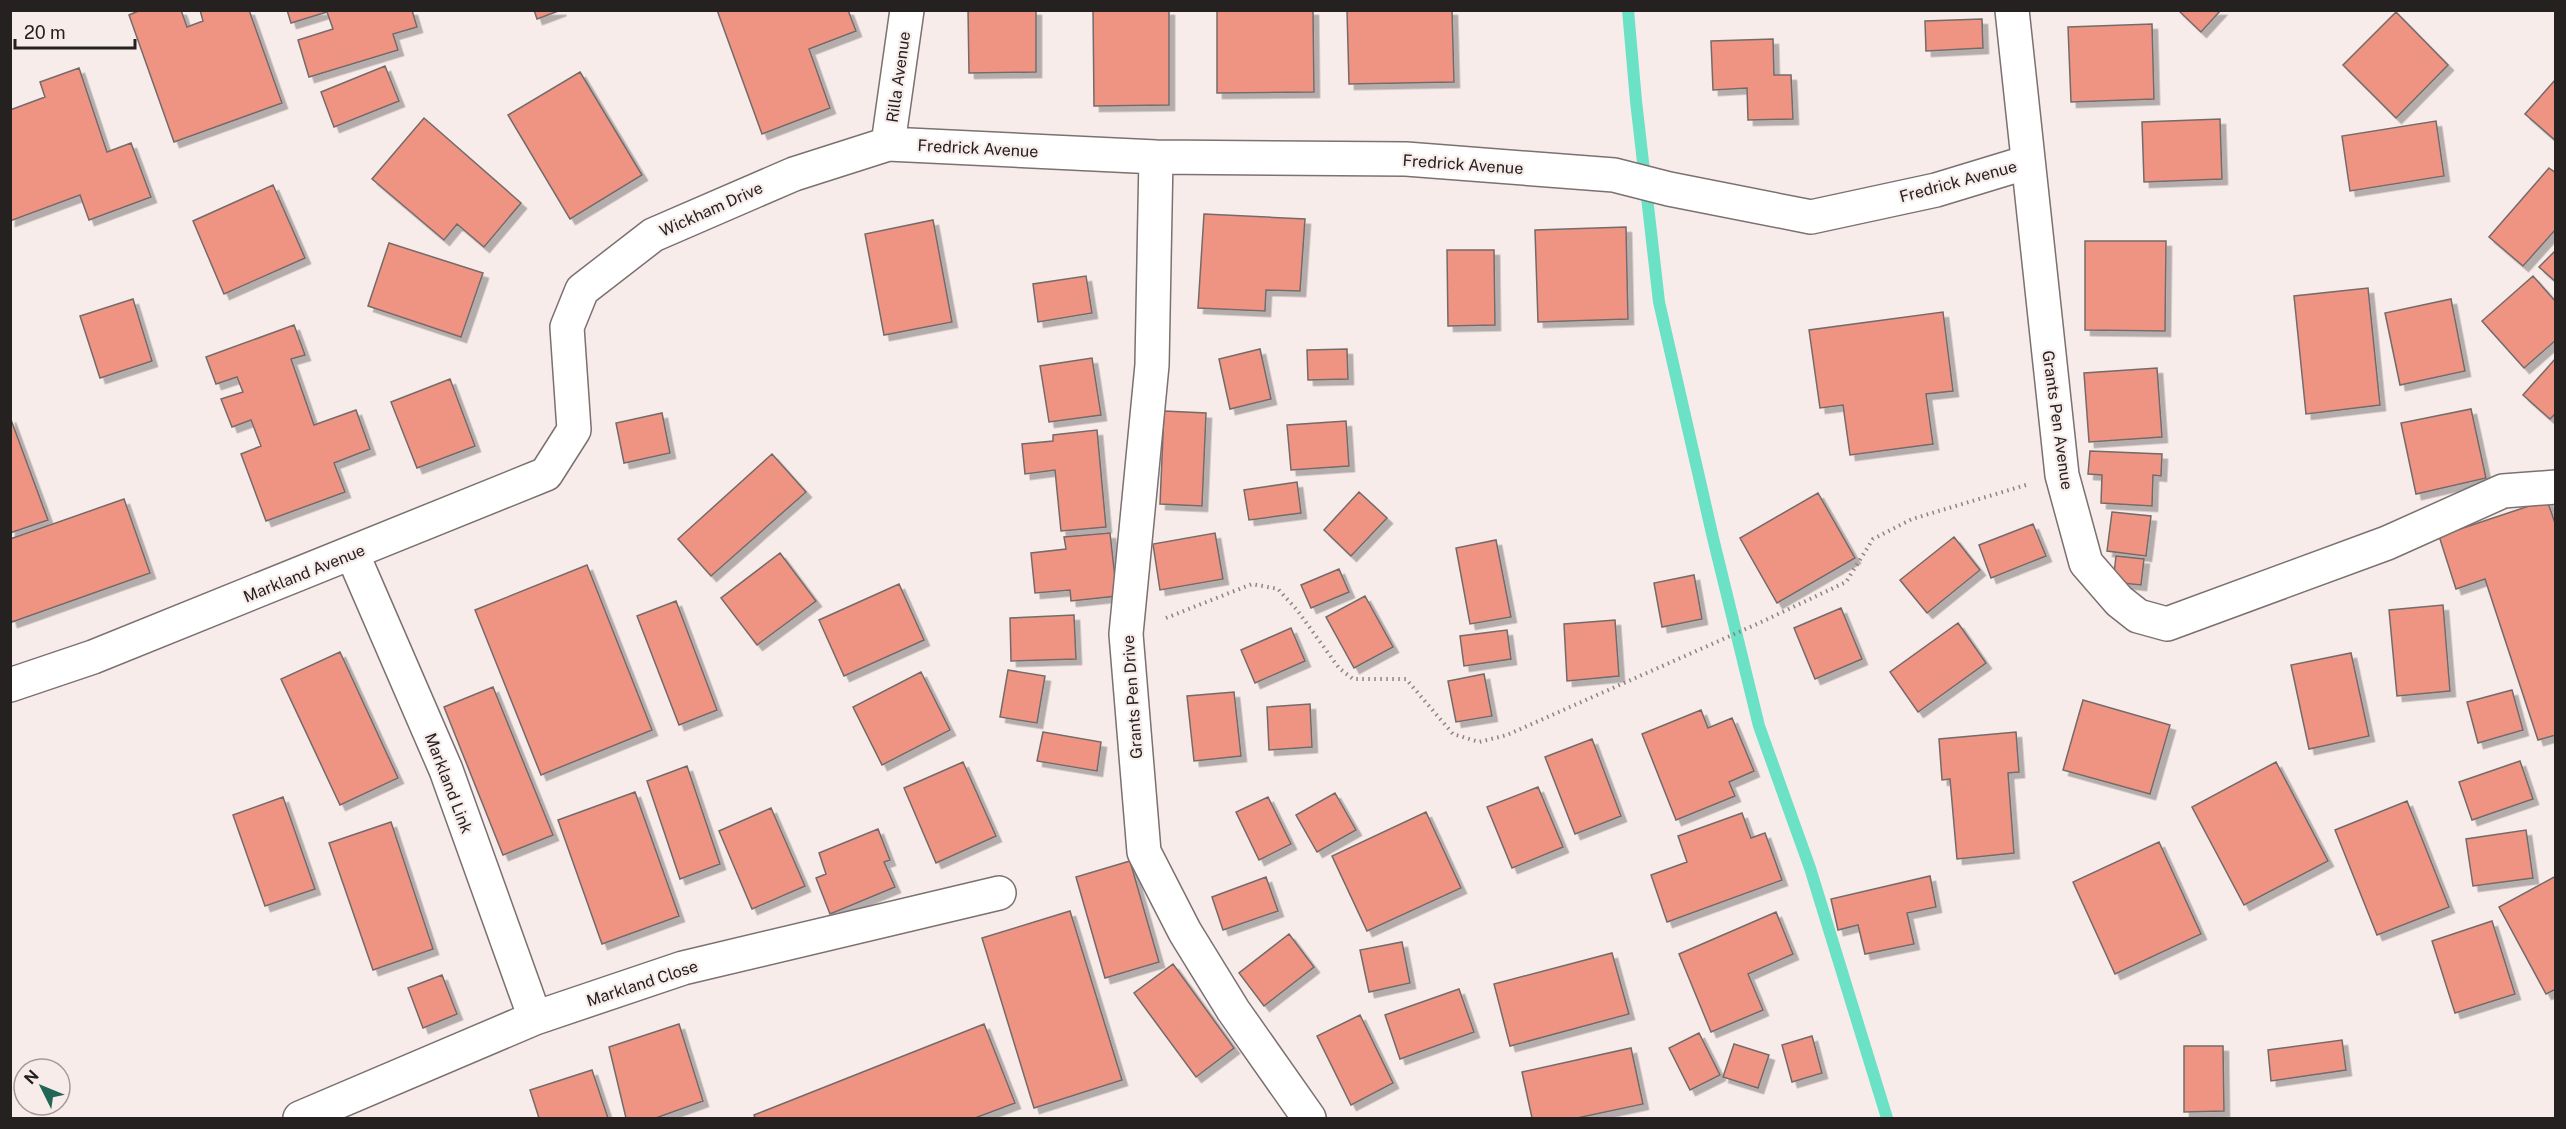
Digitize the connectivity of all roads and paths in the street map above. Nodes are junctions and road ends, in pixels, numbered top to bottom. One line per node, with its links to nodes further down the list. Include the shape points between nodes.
1 (908, 10): 3 (street, Rilla Avenue)
2 (2012, 10): 5 (street, Grants Pen Avenue)
3 (888, 144): 4 (street, Fredrick Avenue); 6 (street, Wickham Drive, via 794,174 653,235 582,290 567,327)
4 (1156, 157): 5 (street, Fredrick Avenue, via 1406,159 1614,175 1811,217 1936,190); 10 (street, Grants Pen Drive, via 1152,365)
5 (2028, 162): 7 (street, Grants Pen Avenue)
6 (574, 430): 9 (street, Markland Avenue, via 546,474)
7 (2062, 475): 8 (street, Grants Pen Avenue, via 2086,563 2138,616 2167,624 2387,543 2503,490); 10 (path, via 1912,519 1873,539 1846,582 1507,735 1479,742 1453,734 1406,679 1353,679 1278,589 1252,584)
8 (2556, 488)
9 (351, 553): 11 (street, Markland Avenue, via 93,657); 13 (street, Markland Link, via 446,770)
10 (1126, 634): 15 (street, Grants Pen Drive, via 1144,852 1185,932 1233,1010)
11 (10, 685)
12 (999, 893): 13 (street, Markland Close, via 683,968)
13 (535, 1018): 14 (street, Markland Close)
14 (300, 1119)
15 (1310, 1119)

